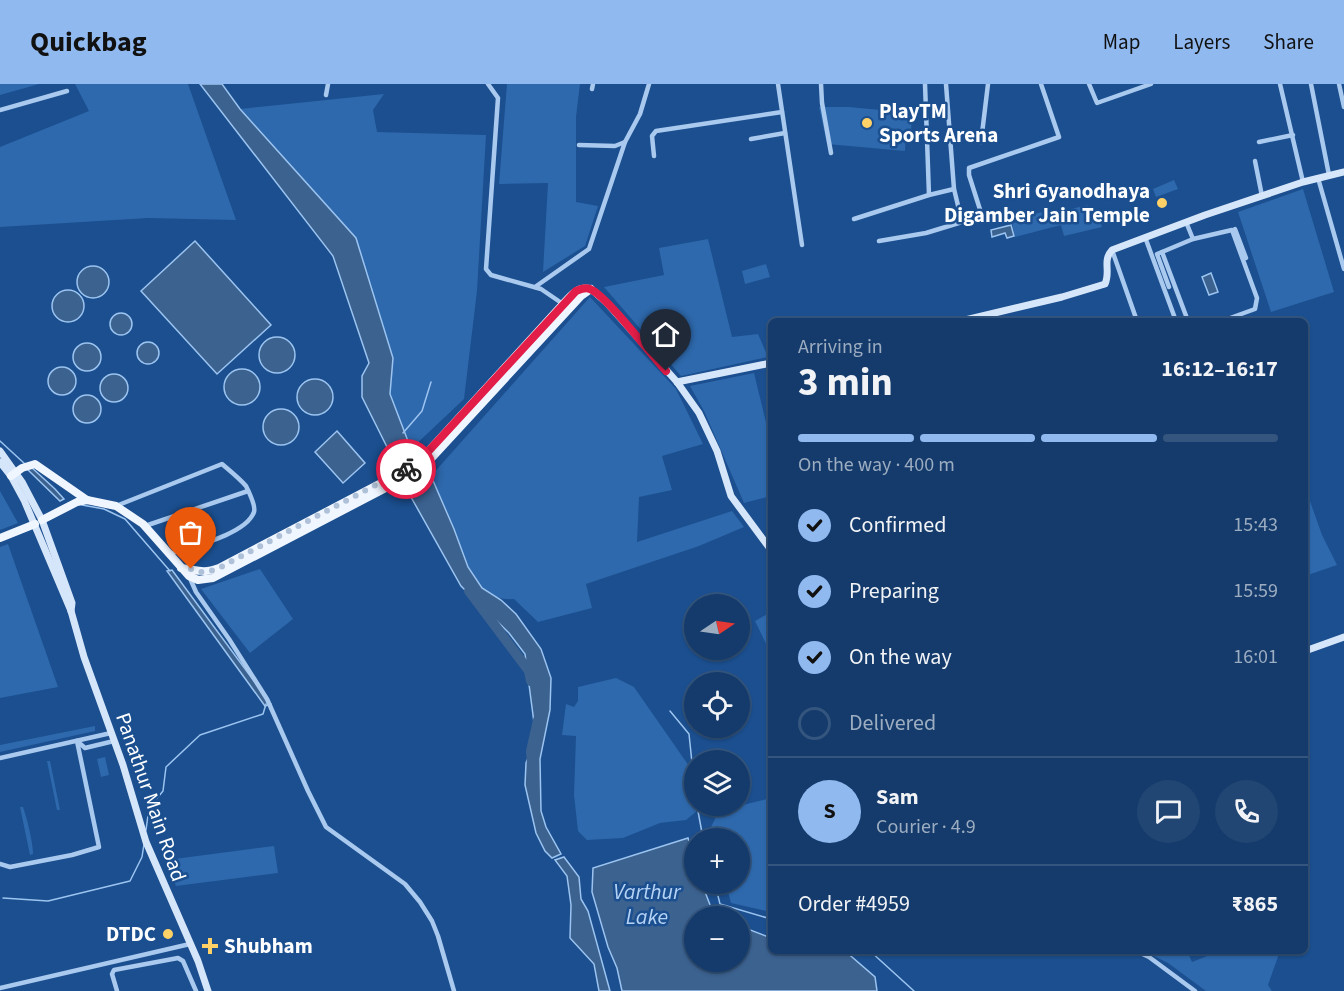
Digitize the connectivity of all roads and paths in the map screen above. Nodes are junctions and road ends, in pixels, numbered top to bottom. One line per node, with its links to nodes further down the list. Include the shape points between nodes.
1 (328, 84): 16 (street)
2 (488, 84): 51 (street, via 498,98 486,269 491,275)
3 (648, 84): 23 (street, via 640,114)
4 (778, 84): 19 (street)
5 (821, 84): 27 (street)
6 (925, 84): 35 (street)
7 (946, 84): 34 (street)
8 (988, 84): 24 (street)
9 (1041, 84): 38 (street, via 1059,137 969,168)
10 (1089, 84): 11 (street, via 1097,103)
11 (1151, 84)
12 (1280, 84): 21 (street)
13 (1311, 84): 31 (street)
14 (1339, 84): 17 (street)
15 (67, 91): 18 (street)
16 (326, 95)
17 (1344, 107)
18 (0, 110)
19 (782, 112): 20 (street); 28 (street, via 656,131 652,136)
20 (785, 133): 22 (street); 44 (street)
21 (1293, 135): 25 (street); 33 (street)
22 (751, 140)
23 (625, 142): 26 (street, via 615,146); 51 (street, via 589,249)
24 (981, 142)
25 (1259, 142)
26 (579, 145)
27 (831, 153)
28 (654, 156)
29 (1255, 161): 36 (street)
30 (1344, 172): 31 (street)
31 (1329, 175): 32 (street)
32 (1318, 178): 33 (street); 45 (street)
33 (1304, 182): 36 (street)
34 (954, 189): 35 (street); 43 (street, via 962,222)
35 (929, 195): 37 (street)
36 (1262, 196): 39 (street)
37 (854, 219)
38 (983, 219)
39 (1186, 222): 41 (street); 42 (street)
40 (1232, 230): 42 (street); 49 (street, via 1235,229); 60 (street, via 1257,298 1255,309)
41 (1145, 237): 47 (street); 58 (street)
42 (1193, 239): 48 (street)
43 (879, 241)
44 (802, 245)
45 (1337, 245): 46 (street); 50 (street)
46 (1344, 246)
47 (1112, 250): 56 (street, via 1107,256 1105,284); 57 (street)
48 (1162, 252): 52 (street, via 1157,254); 59 (street)
49 (1246, 258)
50 (1344, 269)
51 (535, 287): 55 (street)
52 (1169, 287)
53 (591, 289): 54 (main road); 62 (street)
54 (579, 293): 55 (main road); 64 (main road)
55 (563, 304): 64 (main road)
56 (974, 318)
57 (1136, 318)
58 (1175, 318)
59 (1187, 318)
60 (1230, 318)
61 (768, 364): 62 (street)
62 (677, 382): 74 (street, via 699,413 717,451 731,496)
63 (0, 451): 66 (street, Panathur Main Road)
64 (425, 459): 67 (main road)
65 (0, 462): 66 (street, Panathur Main Road)
66 (19, 470): 69 (main road, via 35,464); 71 (street, Panathur Main Road)
67 (404, 475): 76 (main road, via 219,568 198,572); 77 (main road, via 213,578 198,580)
68 (248, 490): 70 (street, via 222,464); 72 (street); 75 (street, via 255,512 242,526)
69 (87, 501): 70 (main road); 71 (main road)
70 (116, 506): 72 (main road)
71 (39, 522): 73 (main road); 80 (street, Panathur Main Road, via 72,603 84,657)
72 (145, 526): 75 (main road)
73 (0, 538)
74 (768, 544)
75 (169, 554): 76 (main road)
76 (181, 568): 77 (main road)
77 (189, 576): 91 (street, via 267,699 326,827 405,884 420,902 438,936)
78 (1344, 637): 79 (street)
79 (1308, 650)
80 (111, 733): 81 (street); 82 (street, Panathur Main Road)
81 (77, 741): 82 (street, via 85,748); 83 (street); 84 (street, via 99,847 10,867)
82 (114, 741): 85 (street, Panathur Main Road, via 146,842)
83 (0, 758)
84 (0, 864)
85 (190, 944): 87 (street); 90 (street, Panathur Main Road)
86 (1142, 954): 92 (street)
87 (0, 988)
88 (117, 991): 89 (street, via 114,970 178,958)
89 (196, 991)
90 (208, 991)
91 (454, 991)
92 (1195, 991)

